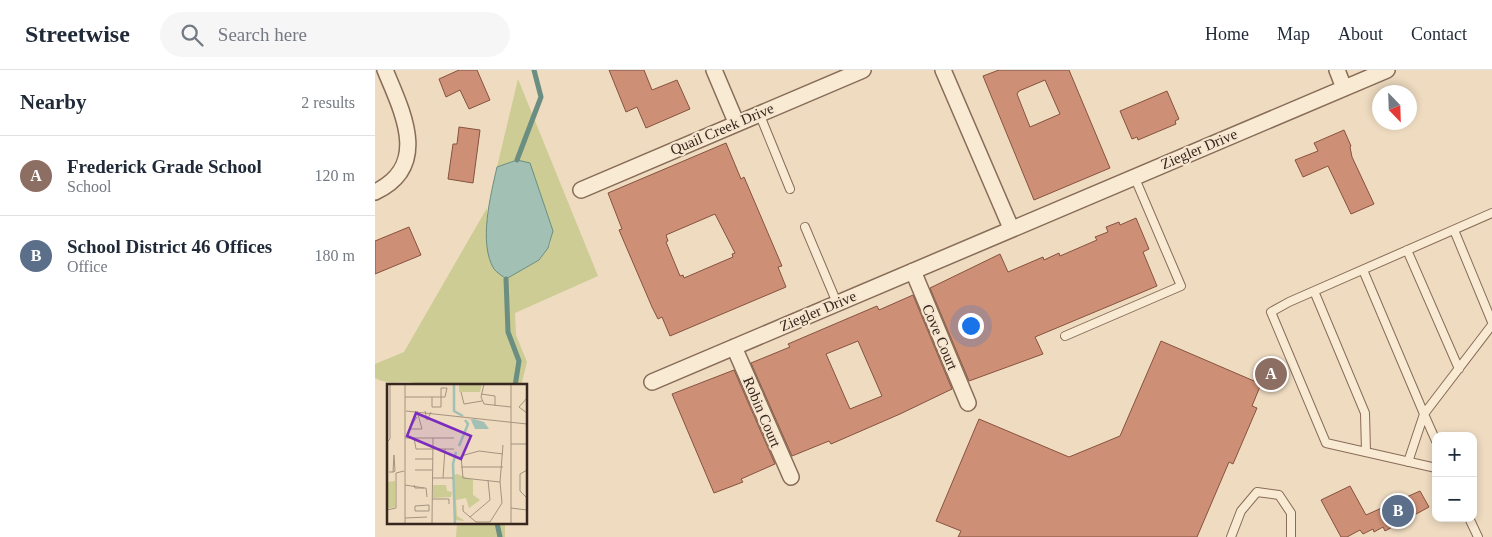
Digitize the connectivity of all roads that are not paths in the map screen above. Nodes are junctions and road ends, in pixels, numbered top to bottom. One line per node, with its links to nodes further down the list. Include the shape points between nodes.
1 (385, 70): 13 (street, via 407,127 409,144 397,174)
2 (714, 70): 9 (street)
3 (863, 70): 8 (street, Quail Creek Drive)
4 (943, 70): 16 (street)
5 (1337, 70): 7 (street)
6 (1387, 70): 7 (street, Ziegler Drive)
7 (1344, 88): 10 (street, Ziegler Drive)
8 (759, 113): 9 (street, Quail Creek Drive); 11 (lane)
9 (736, 122): 12 (street, Quail Creek Drive)
10 (1134, 176): 16 (street, Ziegler Drive); 24 (lane, via 1181,286)
11 (790, 189)
12 (581, 190)
13 (375, 192)
14 (1492, 213): 17 (lane)
15 (805, 226): 22 (lane)
16 (1011, 228): 19 (street, Ziegler Drive)
17 (1453, 230): 18 (lane); 23 (lane)
18 (1407, 250): 20 (lane); 26 (lane)
19 (913, 270): 22 (street, Ziegler Drive); 28 (street, Cove Court)
20 (1363, 270): 21 (lane); 29 (lane)
21 (1314, 291): 31 (lane, via 1365,412); 31 (lane, via 1271,312 1326,443)
22 (837, 303): 25 (street, Ziegler Drive)
23 (1492, 323): 26 (lane)
24 (1065, 336)
25 (734, 347): 27 (street, Ziegler Drive); 34 (street, Robin Court)
26 (1459, 369): 29 (lane)
27 (652, 382)
28 (968, 403)
29 (1425, 414): 30 (lane); 32 (lane)
30 (1432, 432)
31 (1366, 452): 32 (lane)
32 (1408, 462): 33 (lane)
33 (1432, 467)
34 (791, 477)
35 (1471, 522): 38 (lane)
36 (1231, 537): 37 (lane, via 1241,511 1257,492 1279,495 1291,513)
37 (1291, 537)
38 (1478, 537)

